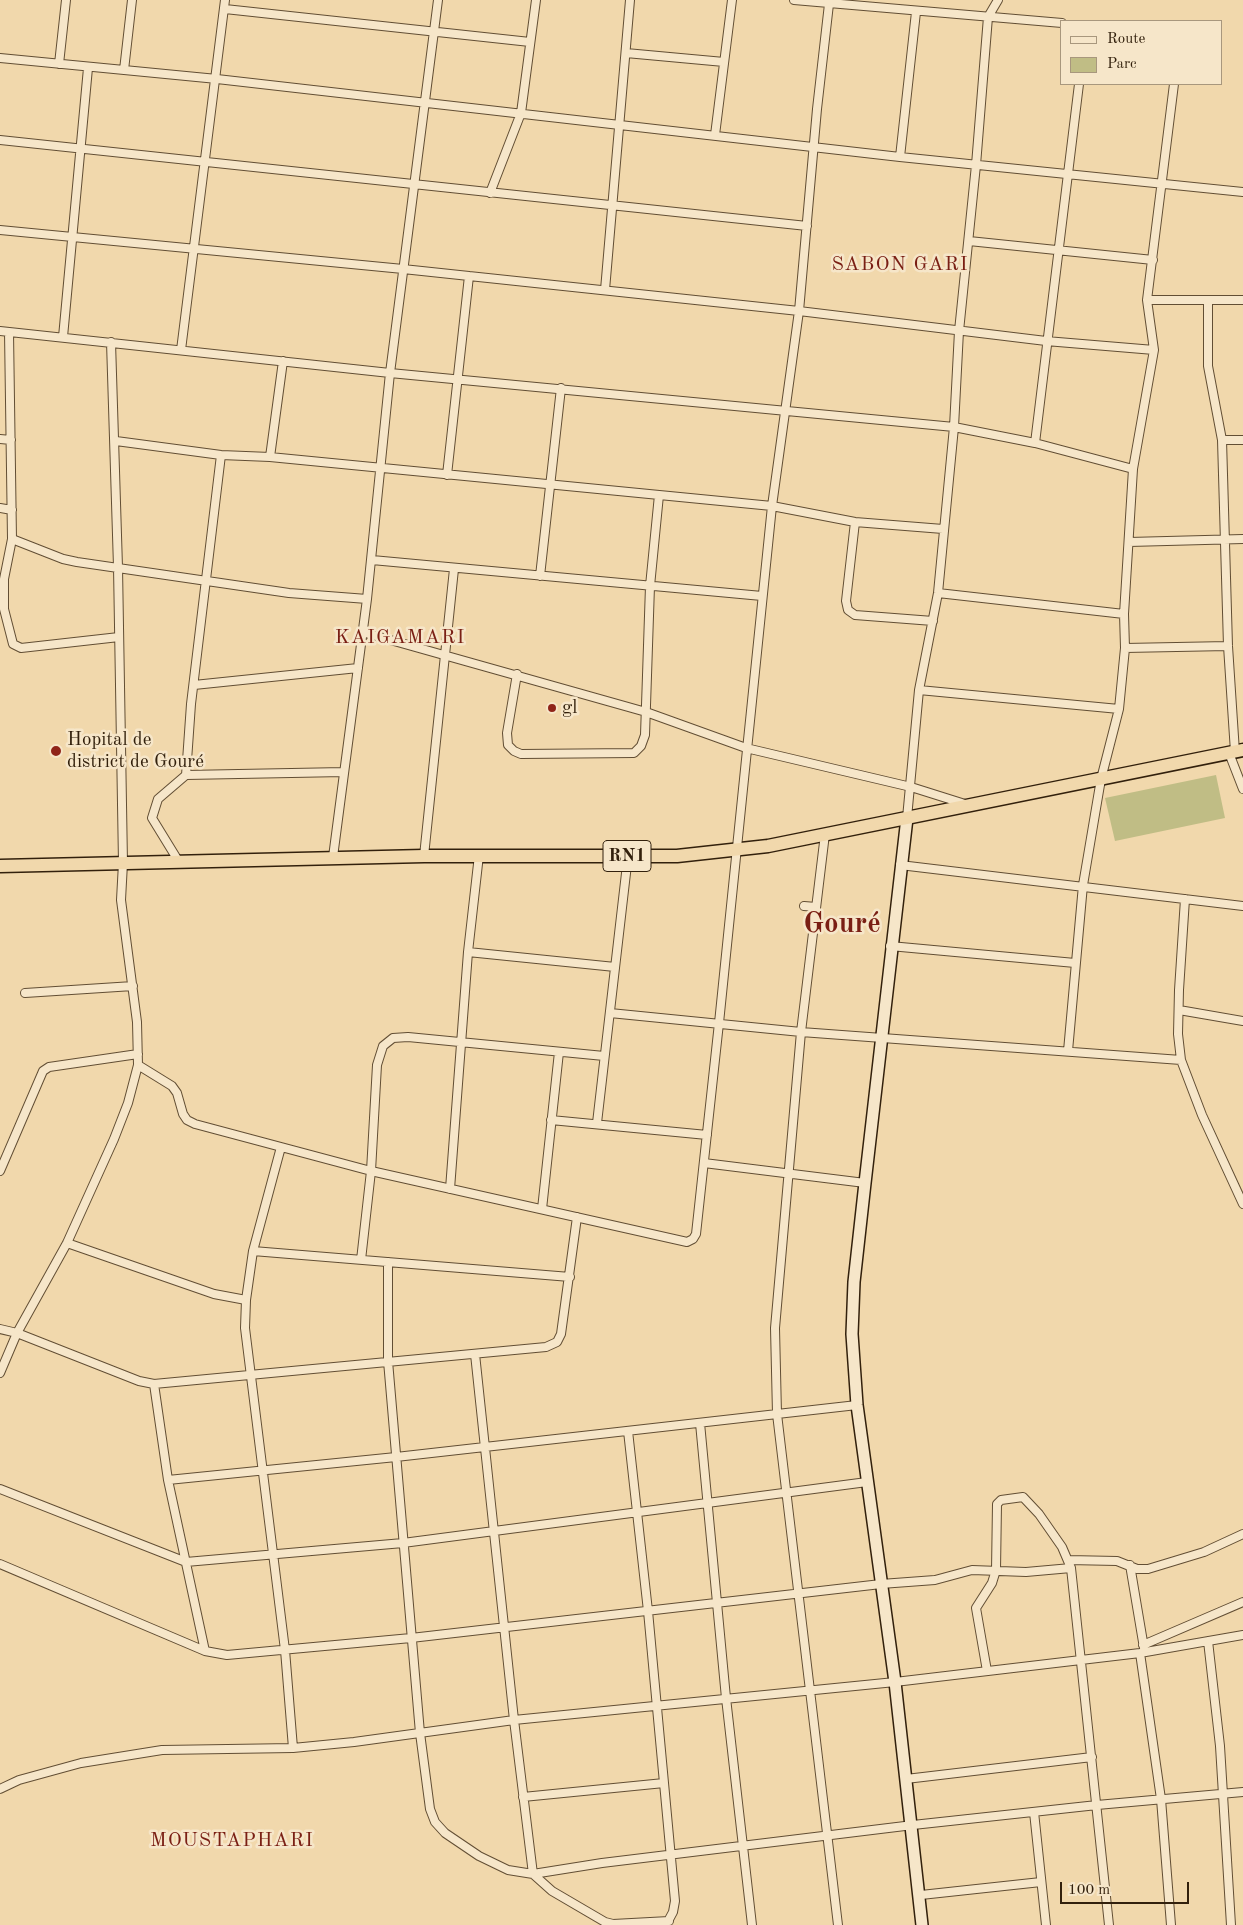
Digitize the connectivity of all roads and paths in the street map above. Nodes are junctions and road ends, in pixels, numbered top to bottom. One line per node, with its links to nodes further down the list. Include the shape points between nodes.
1 (66, 0): 20 (street)
2 (132, 0): 22 (street)
3 (225, 0): 11 (street)
4 (438, 0): 15 (street)
5 (536, 0): 16 (street)
6 (630, 0): 17 (street)
7 (732, 0): 19 (street)
8 (794, 0): 10 (street)
9 (998, 0): 13 (street)
10 (829, 4): 12 (street); 31 (street)
11 (224, 9): 15 (street); 23 (street)
12 (916, 12): 13 (street); 33 (street)
13 (988, 18): 14 (street); 35 (street)
14 (1060, 23)
15 (434, 31): 16 (street); 26 (street)
16 (530, 42): 27 (street)
17 (626, 53): 19 (street); 28 (street)
18 (0, 58): 20 (street)
19 (724, 62): 29 (street)
20 (59, 64): 21 (street)
21 (88, 68): 22 (street); 32 (street)
22 (124, 70): 23 (street)
23 (217, 79): 26 (street); 34 (street)
24 (1079, 85): 36 (street)
25 (1174, 85): 38 (street)
26 (424, 104): 27 (street); 37 (street)
27 (521, 113): 28 (street); 39 (street)
28 (620, 124): 29 (street); 41 (street)
29 (715, 135): 31 (street)
30 (0, 140): 32 (street)
31 (814, 146): 33 (street); 42 (street)
32 (81, 147): 34 (street); 44 (street)
33 (900, 157): 35 (street)
34 (206, 161): 37 (street); 46 (street)
35 (976, 165): 36 (street); 45 (street)
36 (1068, 174): 38 (street); 47 (street)
37 (414, 184): 39 (street); 49 (street)
38 (1162, 184): 40 (street); 48 (street)
39 (490, 192): 41 (street)
40 (1243, 192)
41 (613, 206): 42 (street); 51 (street)
42 (807, 226): 55 (street)
43 (0, 230): 44 (street)
44 (74, 237): 46 (street); 59 (street)
45 (969, 242): 47 (street); 57 (street)
46 (194, 249): 49 (street); 62 (street)
47 (1059, 250): 48 (street); 60 (street)
48 (1153, 260): 52 (street)
49 (403, 269): 50 (street); 65 (street)
50 (469, 276): 51 (street); 66 (street)
51 (605, 290): 55 (street)
52 (1147, 300): 53 (street); 63 (street)
53 (1208, 300): 54 (street); 72 (street, via 1208,366)
54 (1243, 300)
55 (799, 311): 57 (street); 68 (street)
56 (0, 331): 58 (street)
57 (959, 331): 60 (street); 69 (street)
58 (9, 332): 59 (street); 71 (street)
59 (63, 337): 61 (street)
60 (1046, 341): 63 (street); 75 (street)
61 (111, 342): 62 (street); 74 (street)
62 (181, 350): 64 (street)
63 (1154, 350): 79 (street)
64 (283, 361): 65 (street); 77 (street)
65 (390, 373): 66 (street); 78 (street)
66 (457, 379): 67 (street); 80 (street)
67 (560, 388): 68 (street); 81 (street)
68 (785, 411): 69 (street); 83 (street)
69 (954, 427): 75 (street); 87 (street)
70 (0, 439): 71 (street)
71 (11, 440): 85 (street)
72 (1222, 440): 73 (street); 89 (street)
73 (1243, 440)
74 (116, 441): 76 (street); 93 (street)
75 (1035, 443): 79 (street)
76 (221, 455): 77 (street); 96 (street)
77 (270, 457): 78 (street)
78 (381, 468): 80 (street); 92 (street)
79 (1133, 470): 91 (street)
80 (447, 474): 81 (street)
81 (549, 484): 82 (street); 95 (street)
82 (659, 495): 83 (street); 97 (street)
83 (772, 506): 86 (street); 99 (street)
84 (0, 508): 85 (street)
85 (12, 510): 88 (street)
86 (855, 522): 87 (street); 102 (street, via 846,601 848,610 855,616)
87 (943, 529): 98 (street)
88 (12, 539): 93 (street, via 63,559); 104 (street, via 4,580 4,609 14,644 21,648)
89 (1226, 539): 90 (street); 91 (street); 105 (street)
90 (1243, 539)
91 (1129, 542): 101 (street)
92 (372, 560): 94 (street); 100 (street)
93 (118, 567): 96 (street); 104 (street)
94 (454, 569): 95 (street); 107 (street)
95 (540, 576): 97 (street)
96 (208, 580): 100 (street, via 290,593); 110 (street)
97 (650, 586): 99 (street); 113 (street)
98 (938, 593): 101 (street); 102 (street)
99 (762, 596): 114 (street)
100 (367, 599): 103 (street)
101 (1124, 614): 106 (street)
102 (933, 620): 111 (street)
103 (362, 632): 107 (street); 108 (street)
104 (119, 638): 130 (street)
105 (1228, 646): 106 (street); 115 (street)
106 (1125, 648): 112 (street)
107 (444, 653): 109 (street); 126 (street)
108 (358, 668): 110 (street); 116 (street)
109 (517, 674): 113 (street); 113 (street, via 507,732 508,745 521,754 634,752 641,746 645,735)
110 (194, 685): 117 (street)
111 (919, 690): 112 (street); 119 (street)
112 (1119, 709): 118 (street)
113 (646, 712): 114 (street)
114 (746, 748): 119 (street); 124 (street)
115 (1236, 751): 118 (highway, RN1); 120 (street)
116 (344, 772): 117 (street); 128 (street)
117 (186, 776): 129 (street, via 158,799 152,818)
118 (1101, 779): 121 (highway, RN1); 133 (street)
119 (911, 787): 121 (street); 122 (street)
120 (1243, 789)
121 (970, 806): 122 (highway, RN1)
122 (907, 818): 123 (highway, RN1); 131 (main road)
123 (825, 834): 124 (highway, RN1); 137 (street)
124 (737, 850): 127 (highway, RN1, via 677,856); 147 (street)
125 (479, 855): 126 (highway, RN1); 127 (highway, RN1); 139 (street)
126 (424, 856): 128 (highway, RN1)
127 (628, 856): 141 (street)
128 (333, 857): 129 (highway, RN1)
129 (179, 862): 130 (highway, RN1)
130 (123, 863): 132 (highway, RN1); 142 (street, via 123,933)
131 (900, 865): 133 (street); 138 (main road)
132 (0, 866)
133 (1083, 885): 134 (street); 140 (street)
134 (1185, 899): 136 (street); 144 (street)
135 (804, 906): 137 (street)
136 (1243, 906)
137 (816, 907): 148 (street)
138 (890, 946): 140 (street); 149 (main road)
139 (468, 952): 141 (street); 150 (street)
140 (1075, 964): 152 (street)
141 (615, 968): 145 (street)
142 (133, 986): 143 (street); 153 (street)
143 (25, 993)
144 (1179, 1010): 146 (street); 155 (street)
145 (610, 1014): 147 (street); 154 (street)
146 (1243, 1022)
147 (719, 1023): 148 (street); 159 (street)
148 (801, 1032): 149 (street); 164 (street)
149 (881, 1036): 152 (street); 165 (main road)
150 (461, 1043): 151 (street); 163 (street, via 393,1038 384,1046 377,1065); 166 (street)
151 (559, 1052): 154 (street); 157 (street)
152 (1068, 1052): 155 (street)
153 (138, 1054): 156 (street); 162 (street, via 49,1067 42,1071)
154 (604, 1056): 158 (street)
155 (1181, 1060): 167 (street)
156 (138, 1065): 160 (street, via 172,1086 188,1120); 170 (street, via 114,1139)
157 (551, 1120): 158 (street); 168 (street)
158 (597, 1123): 159 (street)
159 (707, 1135): 161 (street)
160 (280, 1147): 163 (street); 171 (street)
161 (704, 1163): 164 (street); 169 (street, via 696,1234 687,1242)
162 (0, 1171)
163 (371, 1171): 166 (street); 172 (street)
164 (787, 1172): 165 (street); 184 (street, via 775,1328)
165 (865, 1182): 183 (main road, via 852,1334)
166 (450, 1189): 168 (street)
167 (1243, 1204)
168 (542, 1209): 169 (street)
169 (578, 1217): 174 (street)
170 (67, 1243): 175 (street, via 214,1294); 177 (street)
171 (253, 1251): 172 (street); 175 (street)
172 (362, 1260): 173 (street)
173 (388, 1262): 174 (street); 179 (street)
174 (570, 1277): 178 (street, via 562,1334 556,1342 546,1347)
175 (246, 1300): 181 (street)
176 (0, 1329): 177 (street)
177 (17, 1333): 180 (street); 182 (street)
178 (475, 1354): 179 (street); 187 (street)
179 (388, 1361): 181 (street); 188 (street)
180 (0, 1373)
181 (250, 1375): 182 (street); 189 (street)
182 (154, 1384): 190 (street)
183 (857, 1405): 184 (street); 191 (main road)
184 (777, 1414): 185 (street); 193 (street)
185 (700, 1423): 186 (street); 194 (street)
186 (628, 1431): 187 (street); 195 (street)
187 (486, 1447): 188 (street); 196 (street)
188 (396, 1457): 189 (street); 198 (street)
189 (262, 1471): 190 (street); 199 (street)
190 (168, 1480): 201 (street)
191 (867, 1482): 193 (street); 206 (main road)
192 (0, 1489): 201 (street)
193 (786, 1494): 194 (street); 207 (street)
194 (708, 1504): 195 (street); 209 (street)
195 (638, 1513): 196 (street); 210 (street)
196 (494, 1531): 198 (street); 211 (street)
197 (1243, 1534): 203 (street, via 1204,1552 1148,1569)
198 (403, 1544): 199 (street); 213 (street)
199 (273, 1555): 201 (street); 215 (street)
200 (1068, 1560): 203 (street, via 1117,1561); 204 (street); 205 (street, via 1028,1500 1023,1497 1001,1500 997,1504)
201 (186, 1562): 217 (street)
202 (0, 1564): 217 (street)
203 (1130, 1565): 216 (street)
204 (1071, 1568): 205 (street, via 1026,1572); 218 (street)
205 (996, 1570): 206 (street, via 972,1570 934,1580); 219 (street, via 992,1583 976,1608)
206 (881, 1584): 207 (street); 220 (main road)
207 (799, 1595): 209 (street); 221 (street)
208 (1243, 1602): 216 (street)
209 (717, 1604): 210 (street); 222 (street)
210 (648, 1611): 211 (street); 223 (street)
211 (504, 1627): 213 (street); 224 (street)
212 (1243, 1635): 214 (street)
213 (411, 1638): 215 (street); 225 (street)
214 (1208, 1641): 216 (street); 232 (street)
215 (285, 1650): 217 (street, via 227,1655); 226 (street)
216 (1143, 1650): 218 (street); 234 (street)
217 (205, 1651)
218 (1081, 1660): 219 (street); 227 (street)
219 (987, 1671): 220 (street)
220 (895, 1682): 221 (street); 228 (main road)
221 (810, 1689): 222 (street); 238 (street)
222 (726, 1698): 223 (street); 239 (street)
223 (656, 1704): 224 (street); 229 (street)
224 (514, 1720): 225 (street); 233 (street)
225 (420, 1733): 226 (street); 241 (street, via 430,1809 435,1822 445,1833 480,1856 508,1870)
226 (293, 1748): 230 (street, via 162,1750 81,1763 19,1780)
227 (1092, 1757): 228 (street); 235 (street)
228 (906, 1779): 237 (main road)
229 (664, 1783): 233 (street); 240 (street)
230 (0, 1789)
231 (1243, 1792): 232 (street)
232 (1222, 1795): 234 (street); 251 (street)
233 (524, 1797): 241 (street)
234 (1161, 1799): 235 (street); 250 (street)
235 (1097, 1805): 236 (street); 249 (street)
236 (1034, 1812): 237 (street); 242 (street)
237 (913, 1825): 238 (street); 243 (main road)
238 (828, 1836): 239 (street); 246 (street)
239 (741, 1846): 240 (street); 245 (street)
240 (671, 1855): 241 (street); 244 (street, via 675,1901)
241 (533, 1874): 244 (street, via 552,1891 605,1922)
242 (1041, 1882): 243 (street); 248 (street)
243 (920, 1895): 247 (main road)
244 (668, 1923)
245 (752, 1925)
246 (838, 1925)
247 (922, 1925)
248 (1046, 1925)
249 (1109, 1925)
250 (1171, 1925)
251 (1231, 1925)

